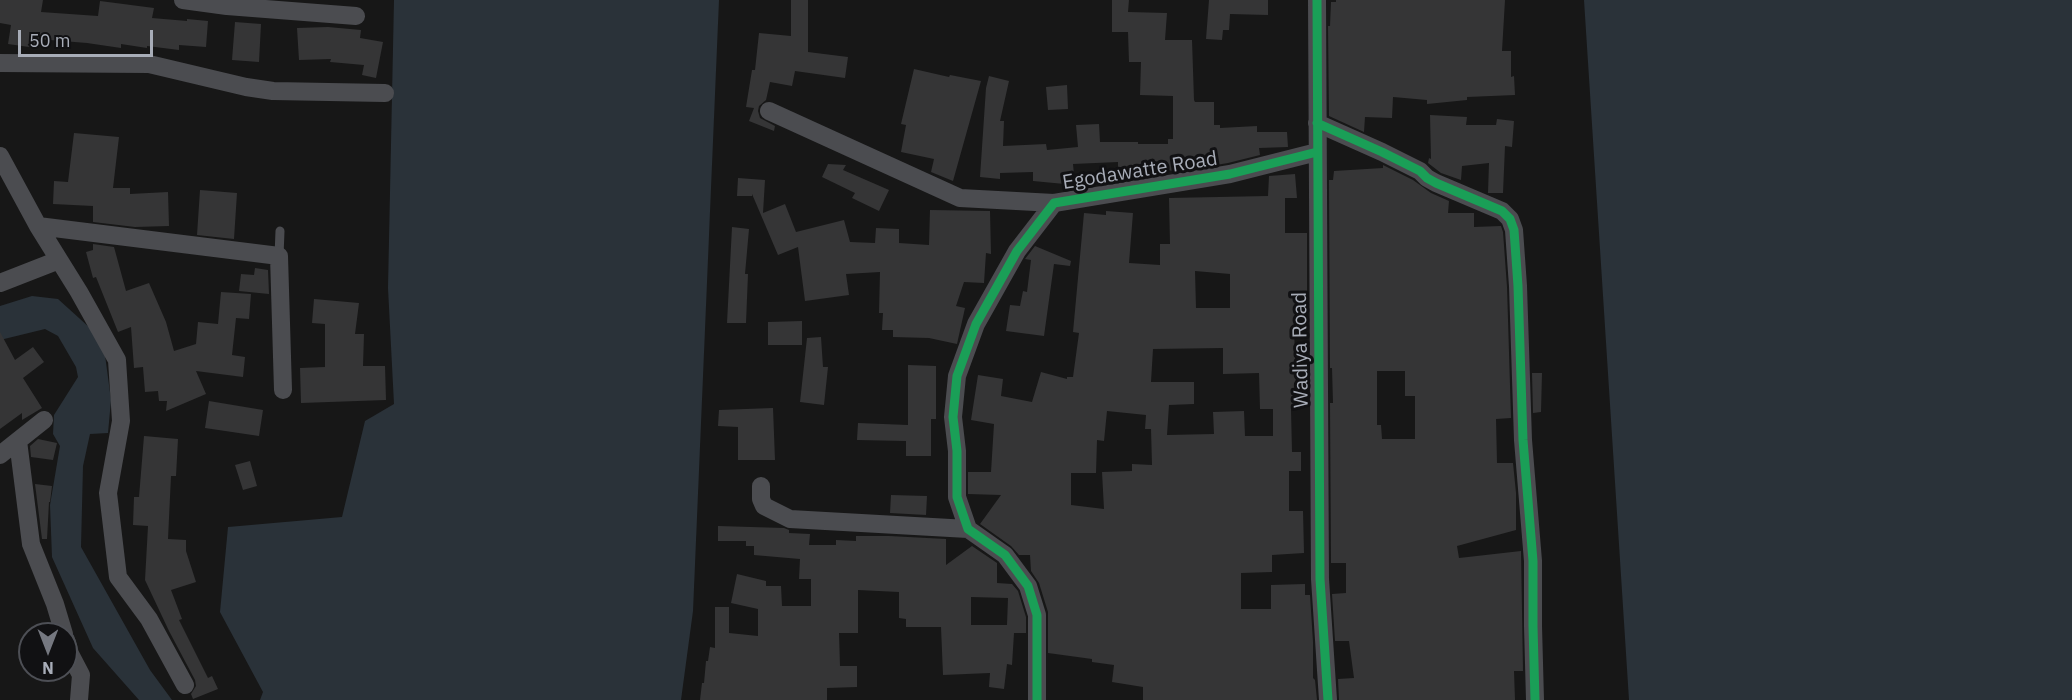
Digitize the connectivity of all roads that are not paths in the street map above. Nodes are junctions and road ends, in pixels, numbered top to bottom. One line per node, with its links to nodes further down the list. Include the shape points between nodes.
1 (183, 0): 3 (street)
2 (1317, 0): 7 (street, Wadiya Road)
3 (356, 16)
4 (0, 63): 5 (street, via 150,64 273,91)
5 (385, 93)
6 (769, 111): 10 (street, via 960,198)
7 (1317, 123): 8 (street, Wadiya Road); 27 (street, via 1420,171 1436,183 1502,211 1510,219 1518,286 1523,440 1533,561)
8 (1317, 152): 10 (street, Egodawatte Road, via 1230,174); 26 (street, Wadiya Road, via 1320,579)
9 (0, 156): 11 (street)
10 (1054, 203): 20 (street, Egodawatte Road, via 1017,251 976,324 957,376 953,417 957,497)
11 (38, 226): 13 (street); 14 (street)
12 (280, 231): 13 (lane)
13 (279, 256): 16 (street)
14 (59, 260): 15 (street); 23 (street, via 117,360 121,420 108,493 118,577 149,619)
15 (0, 283)
16 (283, 390)
17 (44, 420): 18 (street)
18 (9, 448): 21 (street, via 31,544)
19 (761, 486): 20 (street, via 764,506 790,519)
20 (968, 529): 25 (street, via 1005,555 1028,586 1037,615)
21 (60, 622)
22 (78, 669): 24 (street)
23 (185, 685)
24 (79, 700)
25 (1038, 700)
26 (1328, 700)
27 (1535, 700)

